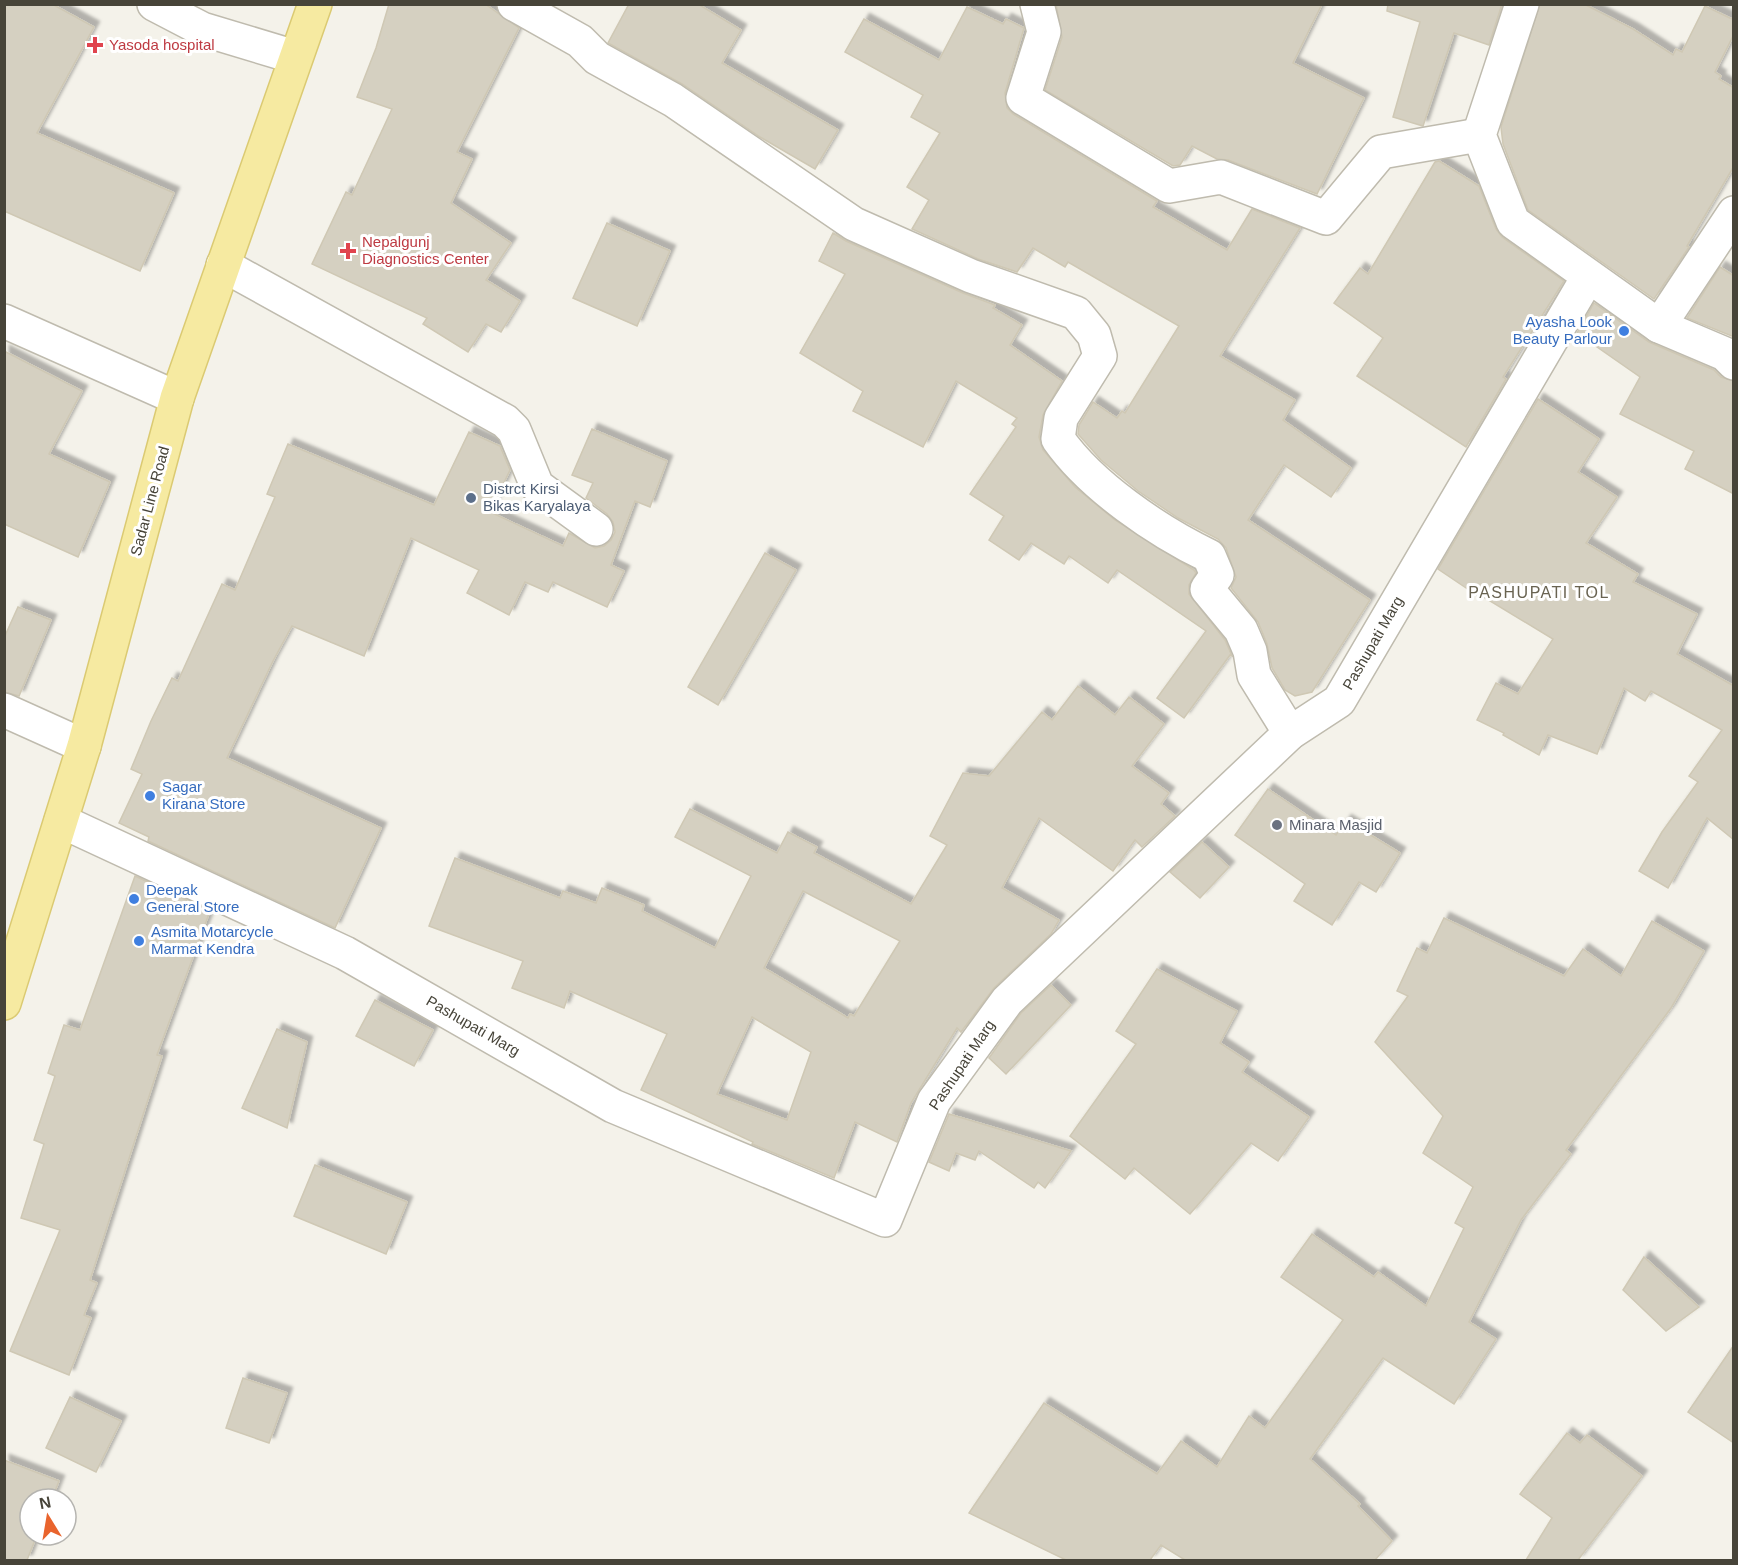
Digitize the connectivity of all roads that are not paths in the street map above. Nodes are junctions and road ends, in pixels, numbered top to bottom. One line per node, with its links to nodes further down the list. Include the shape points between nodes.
1 (154, 4): 6 (street, via 202,28)
2 (315, 4): 6 (main road, Sadar Line Road)
3 (514, 4): 17 (street, via 580,41 597,58 673,100 854,224 971,276 1076,313 1094,335 1100,356 1061,418 1058,439 1068,454 1129,506 1209,556 1217,575 1207,589 1241,630 1254,675)
4 (1037, 4): 7 (street, via 1044,32 1023,98 1169,186 1221,177 1326,218 1381,152)
5 (1522, 4): 7 (street)
6 (295, 57): 9 (main road, Sadar Line Road)
7 (1479, 135): 10 (street, via 1513,222)
8 (1734, 213): 12 (street)
9 (223, 265): 14 (main road, Sadar Line Road); 15 (street, via 505,421 514,430 537,486)
10 (1588, 277): 12 (street); 17 (street, Pashupati Marg, via 1339,701)
11 (4, 321): 14 (street)
12 (1659, 326): 13 (street, via 1725,354)
13 (1734, 363)
14 (177, 398): 18 (main road, Sadar Line Road)
15 (596, 529)
16 (4, 710): 18 (street)
17 (1290, 733): 19 (street, Pashupati Marg, via 1007,1001 934,1101 885,1220 613,1106 345,953)
18 (84, 746): 19 (main road, Sadar Line Road)
19 (62, 821): 20 (main road, Sadar Line Road)
20 (4, 1003)

